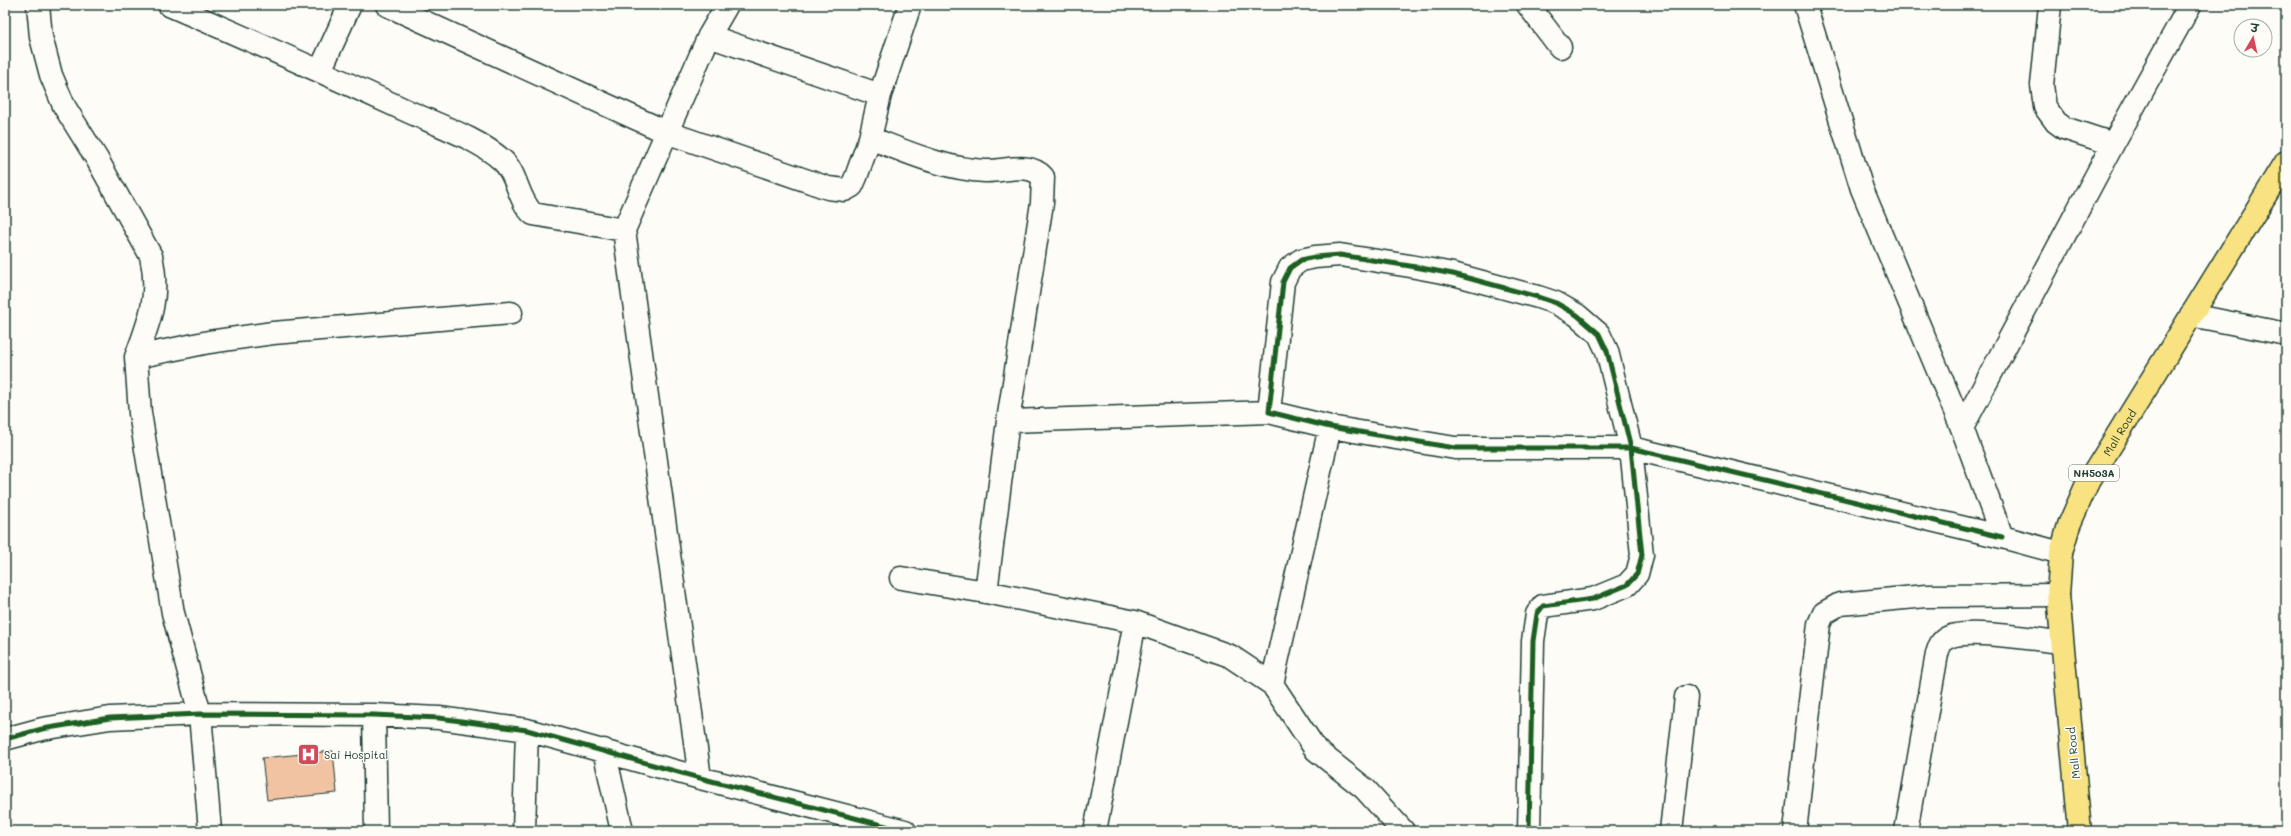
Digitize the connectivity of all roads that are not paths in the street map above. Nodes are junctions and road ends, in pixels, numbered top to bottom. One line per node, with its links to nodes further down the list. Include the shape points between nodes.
1 (38, 5): 23 (street, via 41,37 64,106 97,159 150,256 155,292 148,325)
2 (169, 5): 13 (street)
3 (350, 5): 13 (street)
4 (387, 5): 15 (street)
5 (727, 5): 11 (street)
6 (910, 5): 14 (street)
7 (1528, 5): 12 (street)
8 (1805, 5): 27 (street, via 1862,189)
9 (2050, 5): 17 (street, via 2042,85 2045,107 2064,128)
10 (2190, 5): 17 (street)
11 (709, 36): 14 (street); 15 (street)
12 (1560, 47)
13 (320, 71): 19 (street, via 475,143 493,154 511,170 522,200 533,214)
14 (880, 95): 16 (street)
15 (666, 132): 16 (street, via 838,190 852,186); 19 (street)
16 (870, 138): 25 (street, via 948,166 985,171 1034,169 1043,177 1042,202)
17 (2113, 144): 27 (street)
18 (2286, 162): 21 (highway, Mall Road / NH503A)
19 (624, 230): 43 (street)
20 (511, 313): 23 (street, via 273,333 209,342)
21 (2191, 315): 22 (street); 30 (highway, Mall Road / NH503A, via 2087,484 2069,525)
22 (2286, 334)
23 (136, 357): 38 (street, via 140,413 173,614)
24 (1270, 412): 25 (street); 26 (street); 28 (street, via 1283,282 1290,268 1301,260 1340,255 1453,274 1538,297 1556,303 1577,315 1599,334 1608,351)
25 (1008, 420): 32 (street)
26 (1330, 428): 28 (street, via 1455,448); 36 (street)
27 (1962, 428): 29 (street)
28 (1631, 448): 29 (street); 51 (street, via 1642,555 1637,574 1627,585 1593,599 1543,606 1537,614 1533,641)
29 (2002, 537): 30 (street)
30 (2061, 553): 33 (highway, Mall Road / NH503A)
31 (901, 578): 32 (street)
32 (986, 592): 34 (street)
33 (2058, 595): 35 (highway, Mall Road / NH503A); 53 (street, via 1926,596 1840,604 1824,613 1819,624)
34 (1135, 622): 36 (street, via 1230,656); 49 (street)
35 (2062, 642): 54 (street, via 1975,634 1950,636 1944,639 1937,654); 55 (highway, Mall Road / NH503A)
36 (1272, 684): 50 (street, via 1316,750 1365,790)
37 (1686, 697): 52 (street)
38 (200, 714): 39 (street); 41 (street, via 110,718 42,729); 44 (street)
39 (374, 715): 40 (street, via 439,718); 45 (street)
40 (527, 730): 42 (street); 46 (street)
41 (5, 739)
42 (604, 750): 43 (street); 47 (street)
43 (700, 778): 48 (street)
44 (210, 831)
45 (376, 831)
46 (524, 831)
47 (622, 831)
48 (905, 831)
49 (1095, 831)
50 (1403, 831)
51 (1529, 831)
52 (1671, 831)
53 (1795, 831)
54 (1906, 831)
55 (2080, 831)

